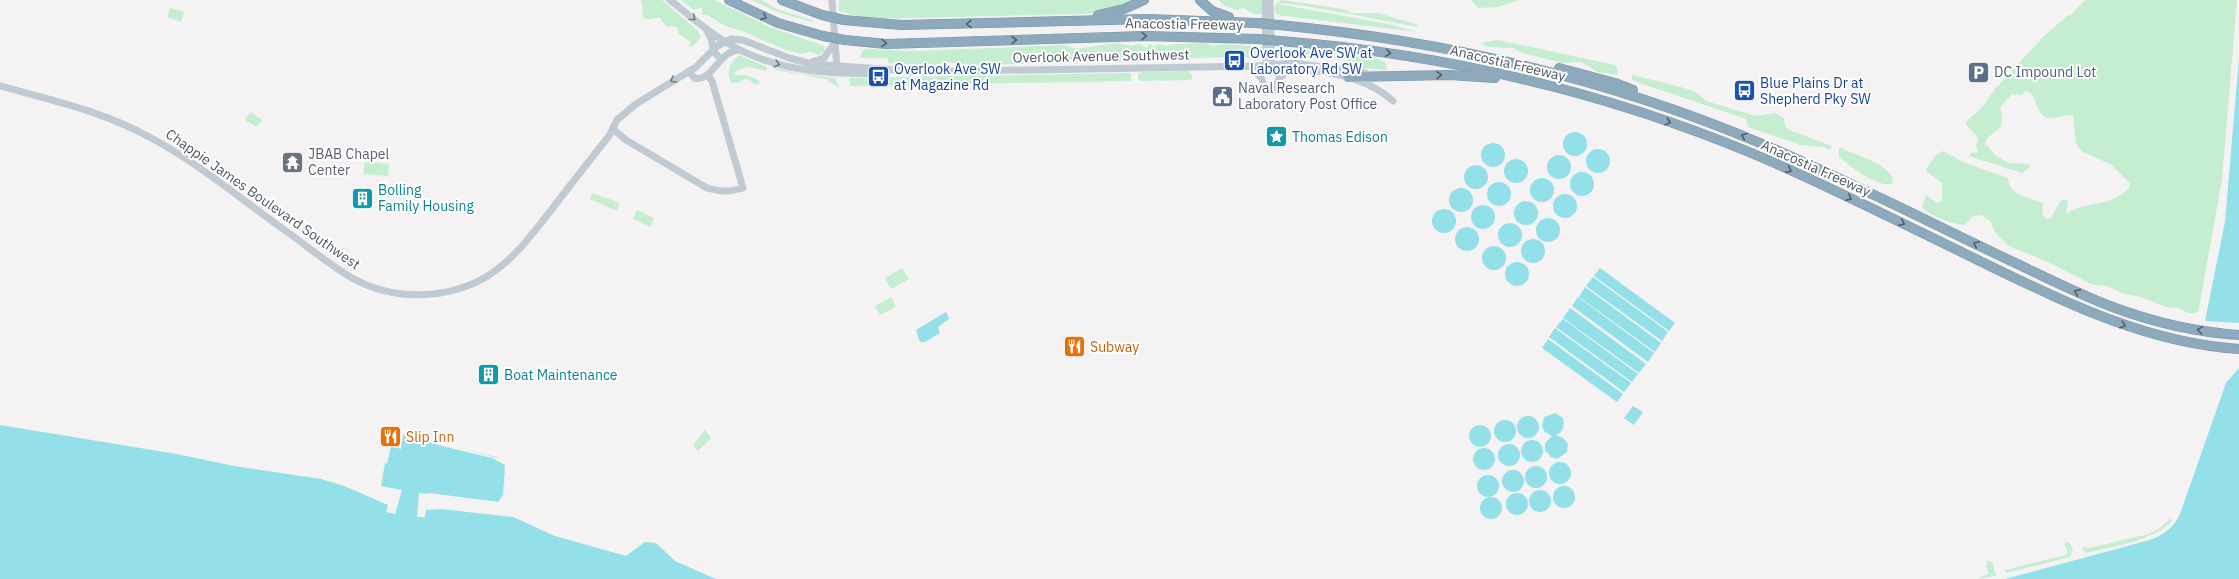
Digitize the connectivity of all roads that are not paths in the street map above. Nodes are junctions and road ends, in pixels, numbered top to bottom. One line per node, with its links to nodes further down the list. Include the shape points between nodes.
1 (670, 0): 11 (street, Overlook Avenue Southwest, one-way to 11)
2 (729, 0): 30 (highway, Anacostia Freeway, one-way to 30, bridge, via 774,22 823,36 890,44 1145,36 1258,39 1362,50 1464,66 1548,85)
3 (782, 0): 10 (highway, Anacostia Freeway, one-way to 3, bridge, via 901,25 844,20)
4 (832, 0): 13 (street)
5 (1144, 0): 10 (highway, via 1120,10 1098,15 1032,18)
6 (1200, 0): 9 (highway, via 1206,8 1219,15)
7 (1265, 0): 19 (street)
8 (1270, 0): 19 (street)
9 (1257, 21): 10 (highway, Anacostia Freeway, via 1147,19); 32 (highway, Anacostia Freeway, one-way to 9, bridge, via 2164,323 2103,303 1788,155 1706,121 1675,105 1615,83 1531,61 1504,60 1425,43)
10 (1000, 23)
11 (706, 29): 12 (street, Overlook Avenue Southwest); 15 (street, via 711,38)
12 (724, 41): 14 (street, Overlook Avenue Southwest); 15 (street, Chappie James Boulevard Southwest); 17 (street, Overlook Avenue Southwest, via 733,38 743,40)
13 (834, 44): 17 (street, via 824,58); 20 (street)
14 (740, 50): 16 (street, via 729,52); 20 (street, Overlook Avenue Southwest, one-way to 20, via 780,65)
15 (712, 51): 16 (street); 22 (street, Chappie James Boulevard Southwest)
16 (721, 59): 23 (street)
17 (804, 62): 20 (street, Overlook Avenue Southwest)
18 (1250, 66): 19 (street, Overlook Avenue Southwest); 20 (street, Overlook Avenue Southwest, via 912,72); 28 (street, via 1262,79)
19 (1270, 66): 21 (street); 24 (street, via 1305,64)
20 (837, 69)
21 (1289, 69): 25 (street); 27 (street, via 1279,78)
22 (689, 71): 23 (street, via 698,79); 31 (street, Chappie James Boulevard Southwest, one-way to 31, via 636,104 617,120)
23 (708, 75): 31 (street, via 712,81 743,188 728,192 707,188 626,140)
24 (1389, 76): 25 (highway); 30 (highway, one-way to 30, via 1456,75 1496,78)
25 (1348, 77): 29 (street, via 1367,84)
26 (0, 86): 31 (street, Chappie James Boulevard Southwest, via 92,112 139,131 189,161 342,272 373,287 409,295 432,294 461,288 485,277 506,263 526,243)
27 (1275, 90)
28 (1266, 92)
29 (1393, 101)
30 (1631, 110): 33 (highway, Anacostia Freeway, one-way to 33, via 1773,163 1932,238 1966,261 2008,281 2033,287 2105,319 2143,332 2191,343)
31 (613, 129)
32 (2239, 335)
33 (2239, 349)

